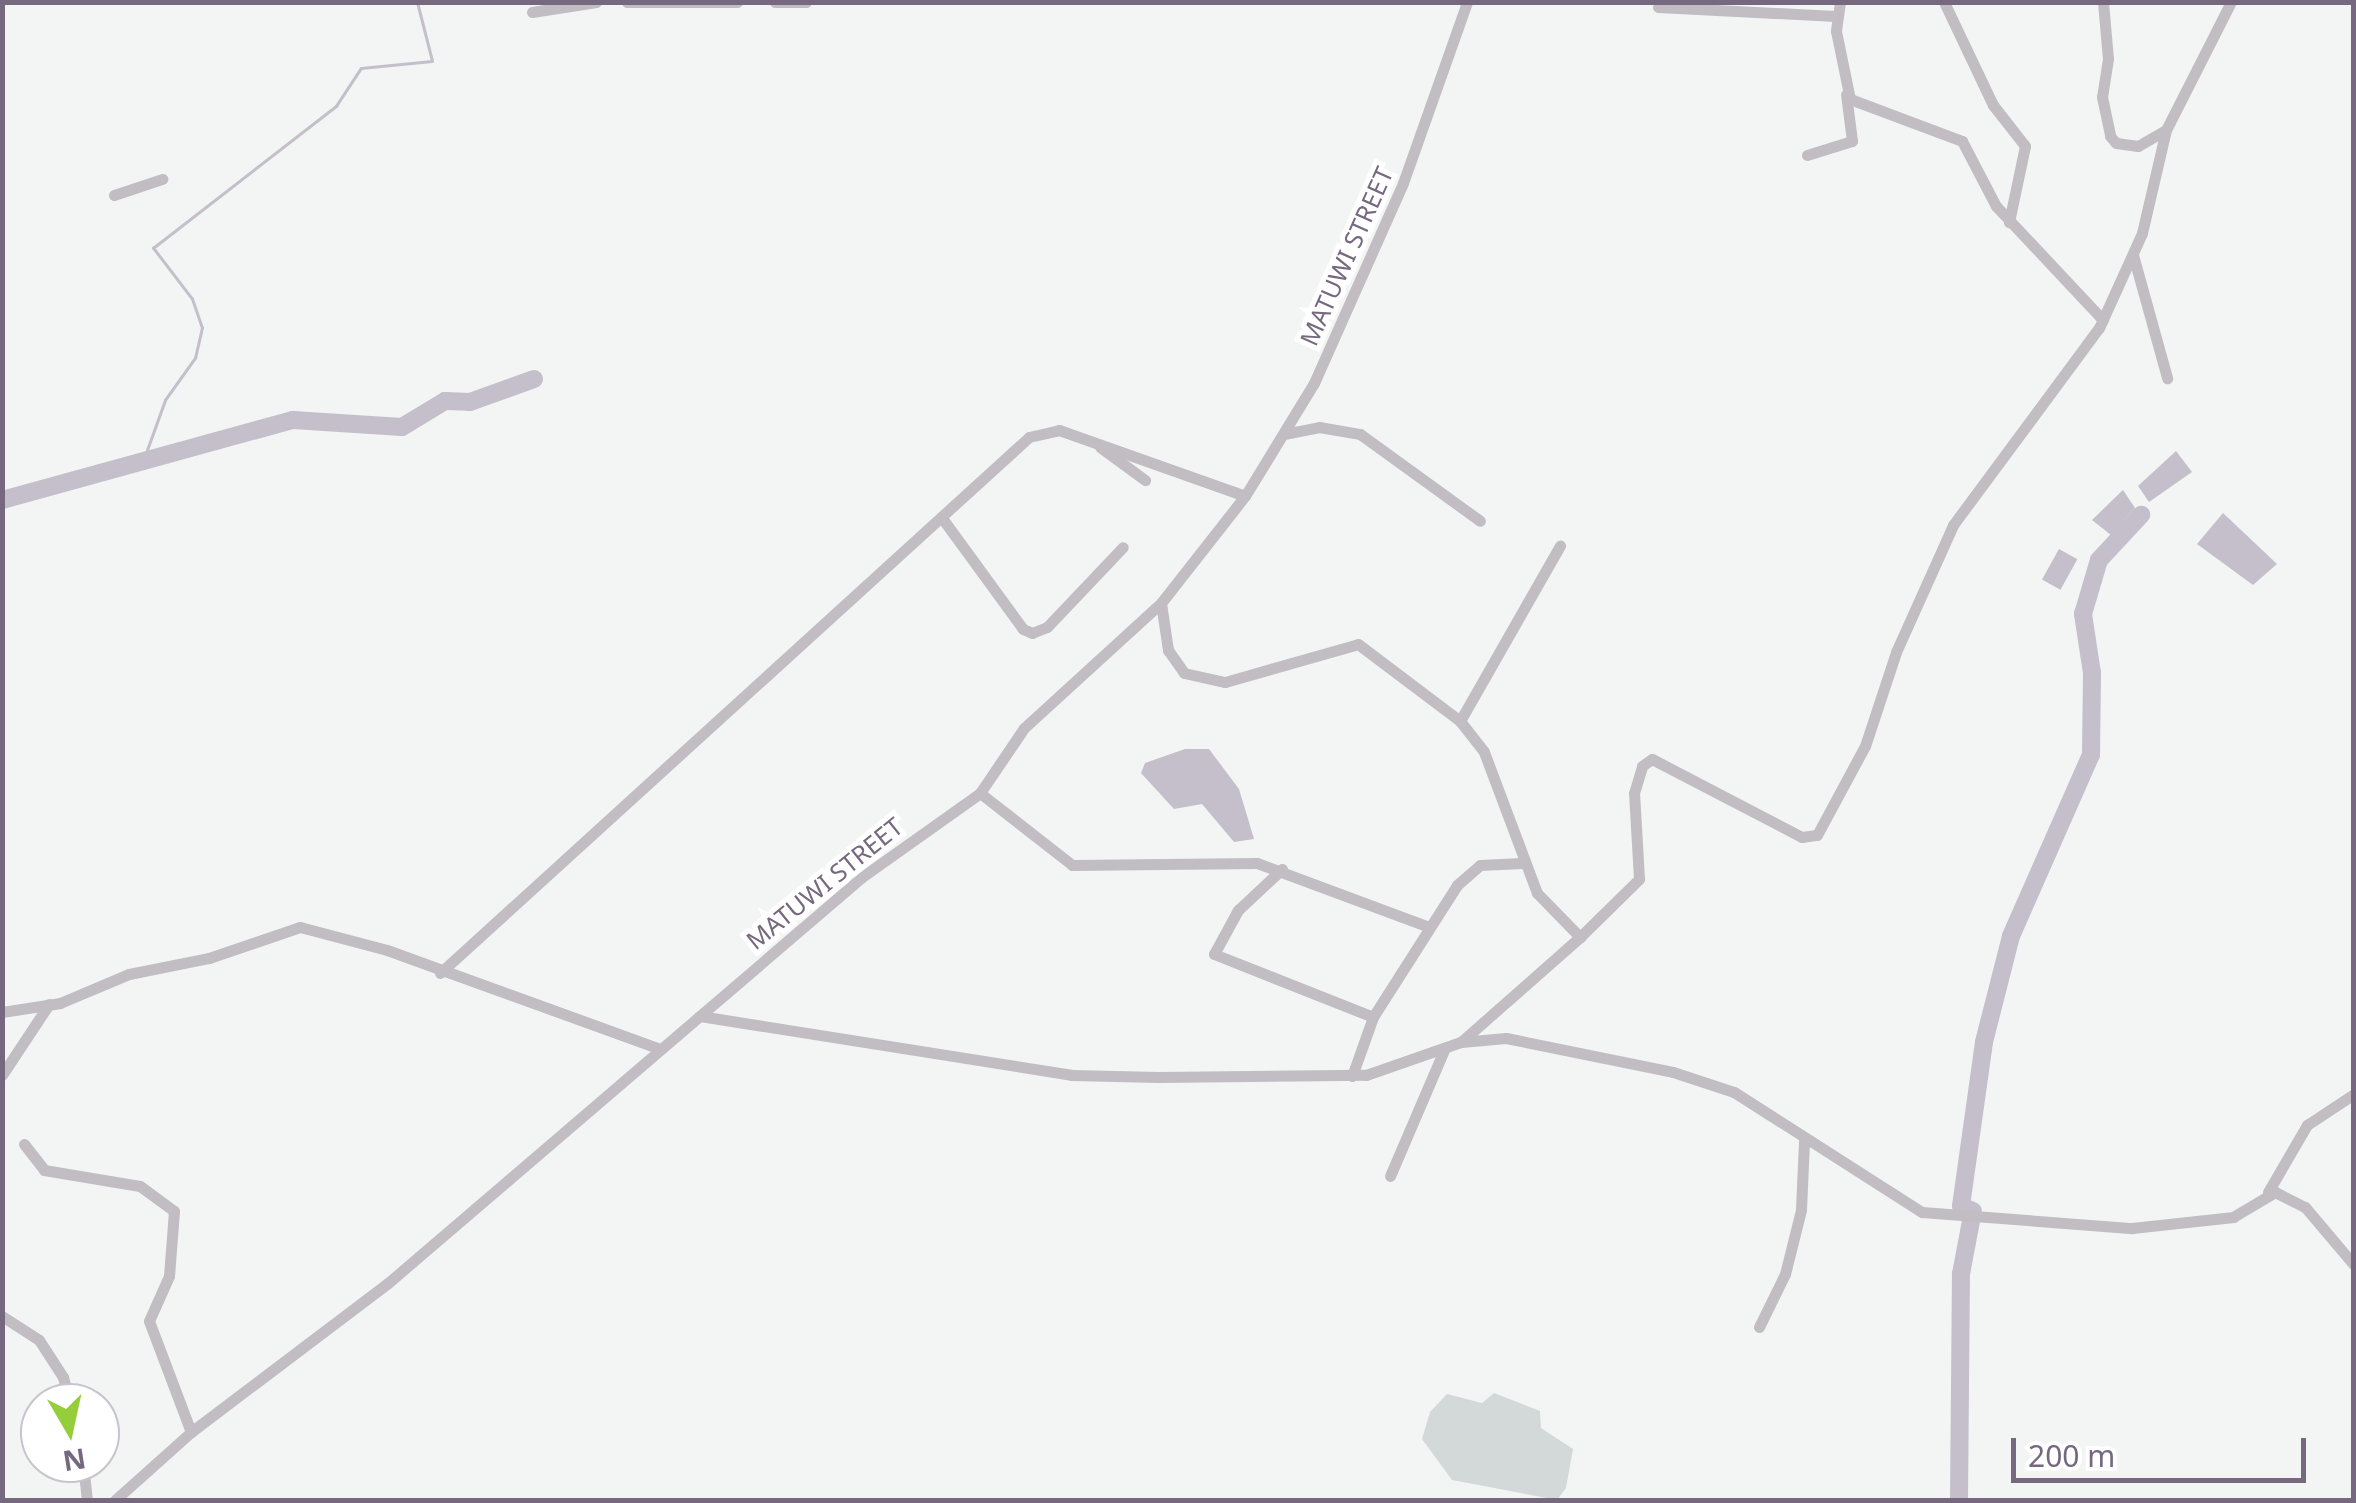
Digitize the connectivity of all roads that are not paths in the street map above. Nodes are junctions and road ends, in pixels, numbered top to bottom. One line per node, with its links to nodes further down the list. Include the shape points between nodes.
1 (596, 2): 12 (street)
2 (627, 2): 3 (street)
3 (738, 2)
4 (774, 2): 5 (street)
5 (806, 2)
6 (1467, 2): 23 (street, MATUWI STREET, via 1384,230 1338,336)
7 (1840, 2): 13 (street)
8 (1944, 2): 19 (street, via 1993,105 2025,146)
9 (2104, 2): 15 (street, via 2108,59 2102,97 2110,136 2138,146)
10 (2231, 2): 15 (street)
11 (1658, 8): 13 (street)
12 (532, 12)
13 (1836, 16): 14 (street)
14 (1846, 94): 16 (street, via 1852,141); 19 (street, via 1962,141)
15 (2166, 130): 20 (street)
16 (1807, 155)
17 (162, 179): 18 (street)
18 (114, 195)
19 (2009, 222): 21 (street)
20 (2133, 254): 21 (street); 22 (street)
21 (2102, 320): 37 (street, via 1953,525 1896,652 1865,746 1817,835 1802,837 1652,759 1642,766 1634,793 1639,880)
22 (2167, 378)
23 (1284, 434): 26 (street, MATUWI STREET); 28 (street, via 1318,428 1360,434)
24 (1090, 439): 25 (street); 26 (street); 27 (street, via 1059,430 1029,437)
25 (1145, 480)
26 (1245, 496): 31 (street, MATUWI STREET)
27 (942, 518): 30 (street, via 1023,629 1032,632 1047,628); 38 (street)
28 (1480, 522)
29 (1560, 546): 32 (street)
30 (1123, 547)
31 (1160, 603): 32 (street, via 1168,650 1184,673 1225,682 1358,644); 33 (street, MATUWI STREET, via 1024,728)
32 (1460, 721): 34 (street, via 1491,763)
33 (980, 793): 35 (street, via 1072,866 1208,862); 41 (street, MATUWI STREET, via 911,837)
34 (1522, 862): 36 (street, via 1470,869); 37 (street, via 1546,904)
35 (1282, 869): 36 (street); 42 (street, via 1238,910 1214,954)
36 (1430, 927): 42 (street)
37 (1580, 937): 43 (street)
38 (440, 973): 39 (street, via 386,950 294,928); 44 (street)
39 (49, 1004): 40 (street); 46 (street)
40 (2, 1012)
41 (700, 1016): 44 (street, MATUWI STREET); 47 (street, via 1072,1075)
42 (1373, 1017): 47 (street)
43 (1460, 1042): 45 (street); 49 (street, via 1506,1038 1698,1079 1766,1109)
44 (661, 1049): 57 (street, MATUWI STREET, via 300,1355)
45 (1444, 1050): 47 (street); 51 (street)
46 (2, 1076)
47 (1352, 1076)
48 (2354, 1094): 52 (street, via 2307,1125)
49 (1804, 1141): 52 (street, via 1907,1208 1938,1215 2132,1228 2234,1217); 55 (street, via 1802,1210 1785,1274)
50 (24, 1144): 57 (street, via 44,1170 140,1186 174,1211 170,1276 148,1321)
51 (1390, 1176)
52 (2268, 1192): 53 (street, via 2305,1206)
53 (2354, 1265)
54 (2, 1316): 56 (street, via 40,1340)
55 (1759, 1328)
56 (65, 1383)
57 (191, 1432): 58 (street, MATUWI STREET)
58 (115, 1500)

